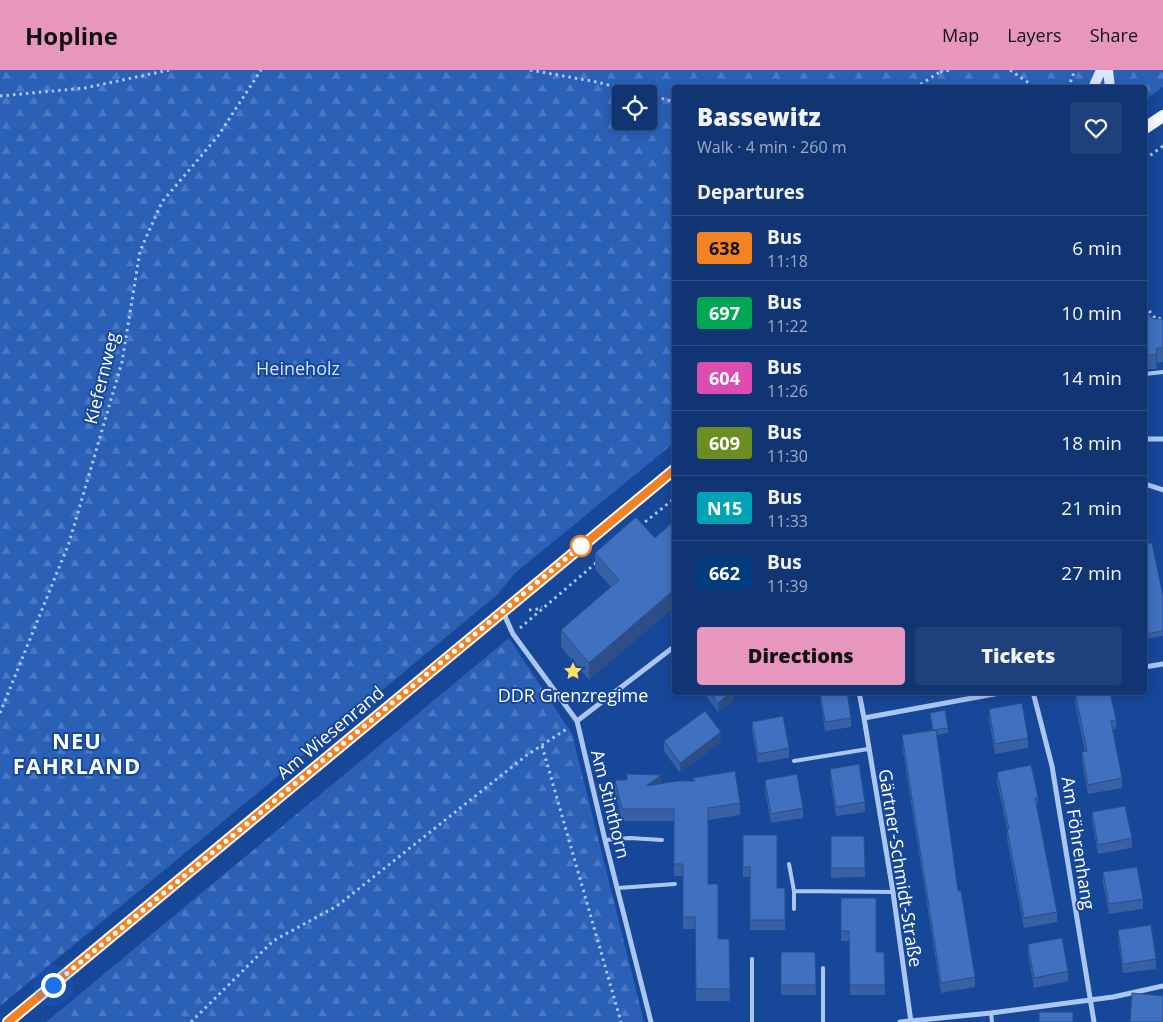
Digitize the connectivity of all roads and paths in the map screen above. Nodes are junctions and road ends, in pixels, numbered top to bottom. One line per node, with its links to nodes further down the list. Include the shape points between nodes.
1 (169, 70): 16 (path, via 85,88)
2 (261, 70): 43 (path, Kiefernweg, via 218,136 162,202 140,251 122,362 69,543)
3 (530, 70): 15 (path)
4 (950, 70): 9 (path)
5 (1010, 70): 11 (path)
6 (1075, 70): 12 (path)
7 (1101, 70): 13 (street)
8 (1108, 70): 14 (street)
9 (941, 71): 10 (path)
10 (920, 85)
11 (1032, 85)
12 (1069, 85)
13 (1094, 85)
14 (1110, 85)
15 (612, 86)
16 (0, 96)
17 (657, 97): 18 (path)
18 (672, 101)
19 (1163, 116): 20 (main road)
20 (1147, 127)
21 (1163, 146): 22 (path)
22 (1147, 157)
23 (1147, 308): 24 (path, via 1156,318)
24 (1163, 318)
25 (1163, 372): 26 (lane)
26 (1147, 374)
27 (1147, 439): 28 (street)
28 (1163, 439)
29 (672, 471): 35 (main road, Am Wiesenrand)
30 (1147, 485): 31 (street)
31 (1163, 490)
32 (672, 500): 33 (path)
33 (637, 528)
34 (601, 558): 36 (path)
35 (503, 611): 36 (street, Am Stinthorn); 62 (main road, Am Wiesenrand)
36 (513, 634): 45 (street, Am Stinthorn)
37 (672, 648): 45 (street)
38 (1163, 664): 39 (street)
39 (1147, 667)
40 (860, 695): 44 (street, Gärtner-Schmidt-Straße)
41 (988, 695): 44 (street)
42 (1034, 695): 60 (street, Am Föhrenhang, via 1052,766)
43 (0, 713)
44 (864, 718): 47 (street, Gärtner-Schmidt-Straße)
45 (577, 721): 46 (path); 49 (street, Am Stinthorn)
46 (542, 746): 63 (path, via 337,906 273,941); 64 (path)
47 (868, 749): 48 (lane); 55 (street, Gärtner-Schmidt-Straße)
48 (794, 761)
49 (605, 840): 50 (lane); 53 (street, Am Stinthorn)
50 (662, 840)
51 (788, 864): 54 (lane)
52 (675, 884): 53 (lane)
53 (618, 888): 65 (street, Am Stinthorn)
54 (794, 891): 55 (lane); 56 (lane)
55 (893, 892): 70 (street, Gärtner-Schmidt-Straße)
56 (794, 909)
57 (752, 959): 66 (lane)
58 (823, 968): 67 (lane)
59 (1163, 986): 60 (street)
60 (1090, 1000): 61 (street); 72 (street, Am Föhrenhang)
61 (991, 1013): 70 (street); 71 (lane)
62 (8, 1022)
63 (191, 1022)
64 (621, 1022)
65 (651, 1022)
66 (752, 1022)
67 (823, 1022)
68 (900, 1022): 69 (street)
69 (905, 1022): 70 (street)
70 (910, 1022)
71 (992, 1022)
72 (1094, 1022)

